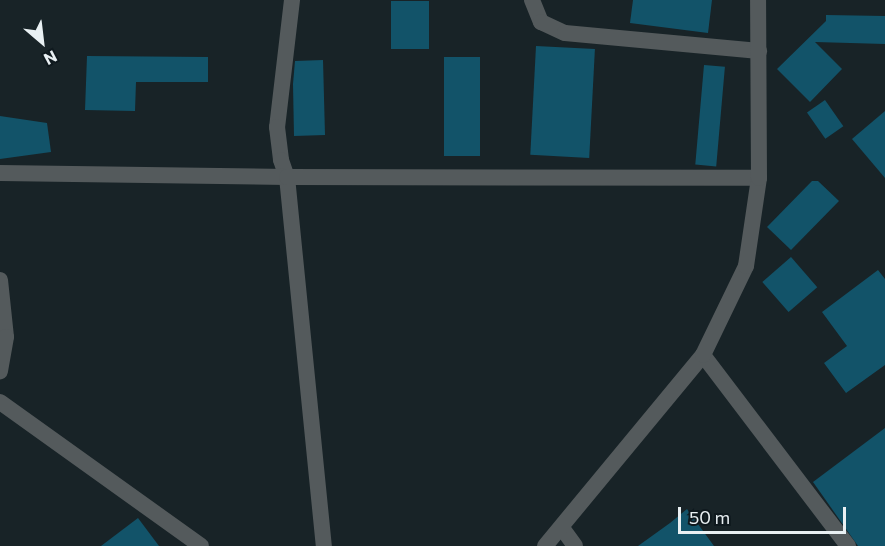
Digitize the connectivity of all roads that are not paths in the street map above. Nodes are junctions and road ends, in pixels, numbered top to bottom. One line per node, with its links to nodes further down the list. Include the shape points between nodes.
1 (292, 0): 6 (street, via 277,127)
2 (532, 0): 4 (street, via 541,22 565,33)
3 (758, 0): 4 (street)
4 (759, 51): 7 (street)
5 (0, 173): 6 (street)
6 (287, 177): 7 (street); 14 (street)
7 (759, 178): 9 (street, via 746,266)
8 (0, 280): 10 (street, via 6,337)
9 (703, 355): 12 (street); 17 (street)
10 (0, 371)
11 (0, 402): 13 (street)
12 (562, 528): 15 (street); 16 (street)
13 (201, 546)
14 (324, 546)
15 (545, 546)
16 (575, 546)
17 (848, 546)

